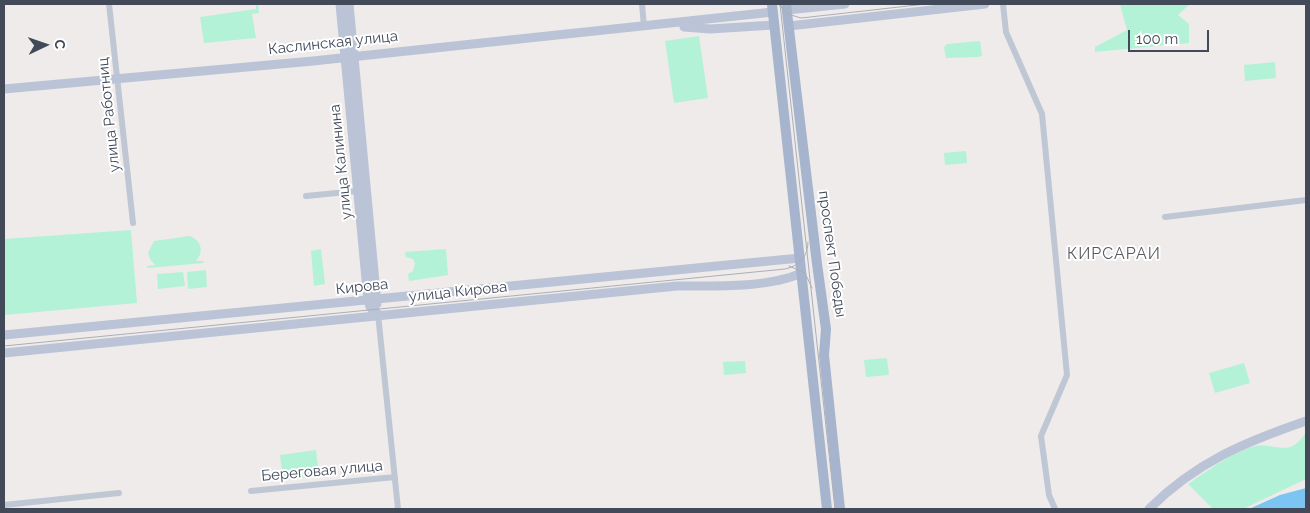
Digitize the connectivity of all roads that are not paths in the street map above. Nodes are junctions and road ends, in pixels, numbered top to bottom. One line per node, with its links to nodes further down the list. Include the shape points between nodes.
1 (109, 4): 15 (street, улица Работниц)
2 (340, 4): 14 (main road, улица Калинина)
3 (349, 4): 14 (main road, улица Калинина)
4 (642, 4): 13 (street)
5 (845, 4): 8 (main road, Каслинская улица)
6 (985, 4): 12 (main road, Каслинская улица)
7 (1003, 4): 37 (street, via 1006,32 1043,123 1067,375 1041,436 1049,495)
8 (786, 7): 9 (main road, Каслинская улица); 12 (main road, проспект Победы)
9 (773, 8): 10 (main road, Каслинская улица); 11 (main road)
10 (666, 25): 11 (main road, Каслинская улица, via 710,29); 13 (main road, Каслинская улица)
11 (774, 25): 12 (main road, Каслинская улица); 22 (main road)
12 (789, 26): 23 (main road, проспект Победы)
13 (644, 27): 14 (main road, Каслинская улица)
14 (349, 57): 15 (main road, Каслинская улица); 17 (main road, улица Калинина); 25 (main road, улица Калинина)
15 (118, 79): 16 (main road, Каслинская улица); 21 (street, улица Работниц)
16 (4, 89)
17 (357, 191): 18 (street); 25 (main road, улица Калинина)
18 (306, 196)
19 (1306, 200): 20 (street)
20 (1165, 217)
21 (133, 223)
22 (800, 258): 23 (main road); 24 (main road); 25 (main road, Кирова)
23 (816, 264): 24 (main road, улица Кирова); 36 (main road, проспект Победы, via 826,329 824,355)
24 (801, 273): 26 (main road, улица Кирова, via 780,280 676,286); 35 (main road)
25 (372, 300): 26 (main road, улица Калинина); 27 (main road, Кирова)
26 (378, 314): 28 (main road, улица Кирова); 30 (street, улица Калинина)
27 (4, 336)
28 (4, 353)
29 (1306, 421): 38 (main road, via 1212,459 1183,478)
30 (395, 477): 31 (street, Береговая улица); 34 (street, улица Калинина)
31 (251, 490)
32 (119, 493): 33 (street)
33 (4, 505)
34 (398, 509)
35 (827, 509)
36 (840, 509)
37 (1055, 509)
38 (1149, 509)

